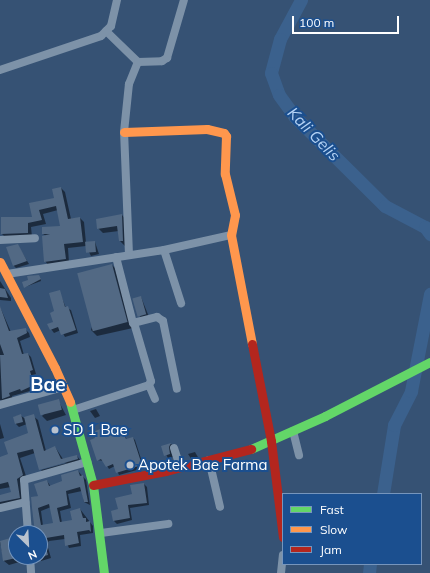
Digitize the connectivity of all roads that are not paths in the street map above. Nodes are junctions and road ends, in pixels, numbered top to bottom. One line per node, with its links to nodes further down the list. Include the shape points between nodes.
1 (118, 0): 3 (street)
2 (184, 0): 4 (street, via 167,58 162,61)
3 (106, 32): 4 (street); 5 (street)
4 (138, 62): 6 (street, via 129,84)
5 (0, 70)
6 (124, 132): 7 (street, via 206,128 225,134 227,142 224,174 235,215); 11 (street)
7 (231, 235): 10 (street); 25 (street)
8 (35, 238): 9 (street)
9 (0, 240)
10 (164, 250): 11 (street); 15 (street)
11 (129, 255): 12 (street)
12 (116, 257): 14 (street); 16 (street)
13 (0, 262): 14 (street)
14 (7, 274): 19 (street)
15 (181, 303)
16 (134, 324): 18 (street, via 151,380); 20 (street, via 154,317 161,318)
17 (430, 362): 24 (street)
18 (149, 385): 21 (street); 23 (street)
19 (64, 387): 22 (street); 23 (street)
20 (177, 389)
21 (155, 399)
22 (0, 405)
23 (73, 410): 29 (street)
24 (293, 431): 25 (street); 27 (street)
25 (271, 441): 28 (street); 37 (street)
26 (174, 448): 30 (street)
27 (299, 455)
28 (209, 460): 30 (street); 33 (street)
29 (88, 462): 31 (street); 32 (street, via 25,478)
30 (180, 467): 31 (street)
31 (93, 485): 38 (street)
32 (25, 502): 34 (street); 36 (street)
33 (220, 507)
34 (0, 508)
35 (168, 524): 38 (street)
36 (27, 525)
37 (282, 529)
38 (101, 533): 39 (street)
39 (104, 573)

